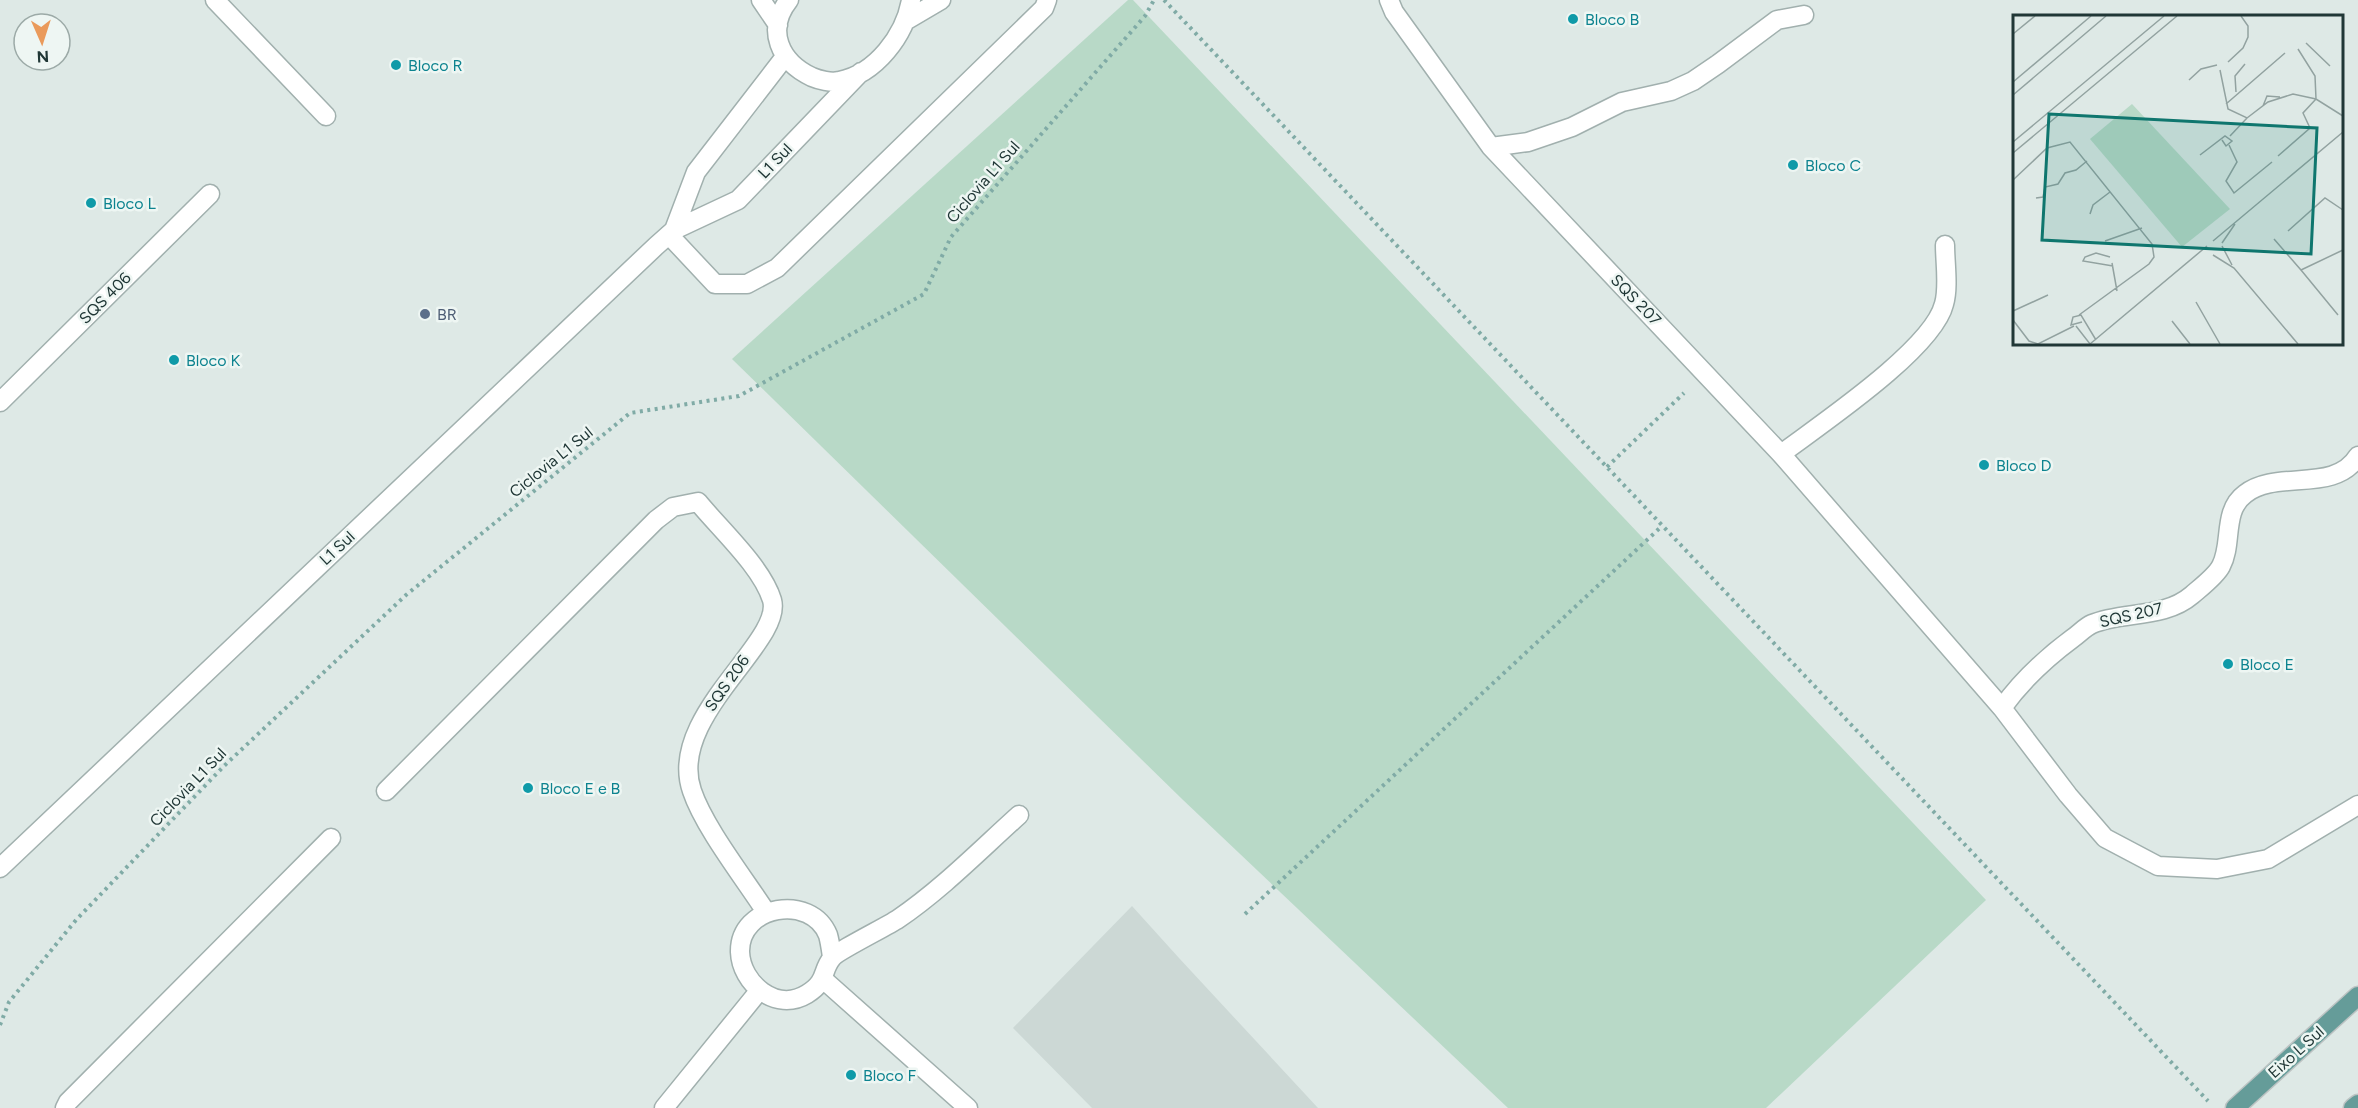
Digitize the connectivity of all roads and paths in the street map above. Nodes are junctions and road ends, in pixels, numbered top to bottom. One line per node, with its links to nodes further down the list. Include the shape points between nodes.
1 (215, 0): 15 (street)
2 (761, 0): 12 (street)
3 (789, 0): 12 (street)
4 (911, 0): 11 (street)
5 (941, 0): 11 (street)
6 (1047, 0): 18 (street, via 777,268 747,284 716,284)
7 (1154, 0): 38 (path, Ciclovia L1 Sul, via 1145,16 951,237 924,294 739,396 630,413 406,595 224,766 76,920 9,1002)
8 (1164, 0): 24 (path)
9 (1389, 0): 16 (street, SQS 207)
10 (1804, 15): 16 (street, via 1777,20 1693,81 1671,91 1622,102 1572,127 1528,142)
11 (907, 20): 14 (street, L1 Sul, via 878,58)
12 (777, 25): 13 (street, via 777,41)
13 (784, 58): 14 (street, via 799,71 819,80 837,82); 18 (street, L1 Sul, via 696,172)
14 (861, 72): 18 (street, L1 Sul, via 738,200)
15 (326, 116)
16 (1491, 147): 20 (street, SQS 207)
17 (210, 194): 21 (street, SQS 406)
18 (671, 233): 31 (street, L1 Sul)
19 (1945, 245): 22 (street, via 1945,304 1932,331 1900,362)
20 (1705, 372): 22 (street, SQS 207); 24 (path)
21 (0, 402)
22 (1781, 454): 26 (street, SQS 207)
23 (2358, 456): 26 (street, SQS 207, via 2352,467 2336,475 2263,485 2245,493 2234,507 2221,566 2190,597 2160,610 2091,624 2046,658)
24 (1607, 467): 25 (path)
25 (1662, 526): 33 (path); 43 (path)
26 (2002, 708): 28 (street, SQS 207, via 2105,838 2158,866 2217,870 2268,859)
27 (386, 791): 32 (street, SQS 206, via 656,520 673,507 698,502 765,582 772,603 773,615 764,632 706,710 691,752 689,772 692,791 715,834)
28 (2358, 805)
29 (1018, 815): 34 (street, via 927,898)
30 (331, 838): 40 (street)
31 (0, 868)
32 (766, 912): 34 (street, via 790,908 812,916 828,934); 36 (street, via 748,927 740,950 743,973)
33 (1245, 914)
34 (832, 957): 35 (street)
35 (824, 980): 36 (street, via 805,995 781,999); 42 (street)
36 (759, 991): 41 (street)
37 (2358, 996): 44 (main road, Eixo L Sul)
38 (0, 1025)
39 (2358, 1104): 45 (main road)
40 (65, 1108)
41 (664, 1108)
42 (968, 1108)
43 (2215, 1108)
44 (2235, 1108)
45 (2354, 1108)

